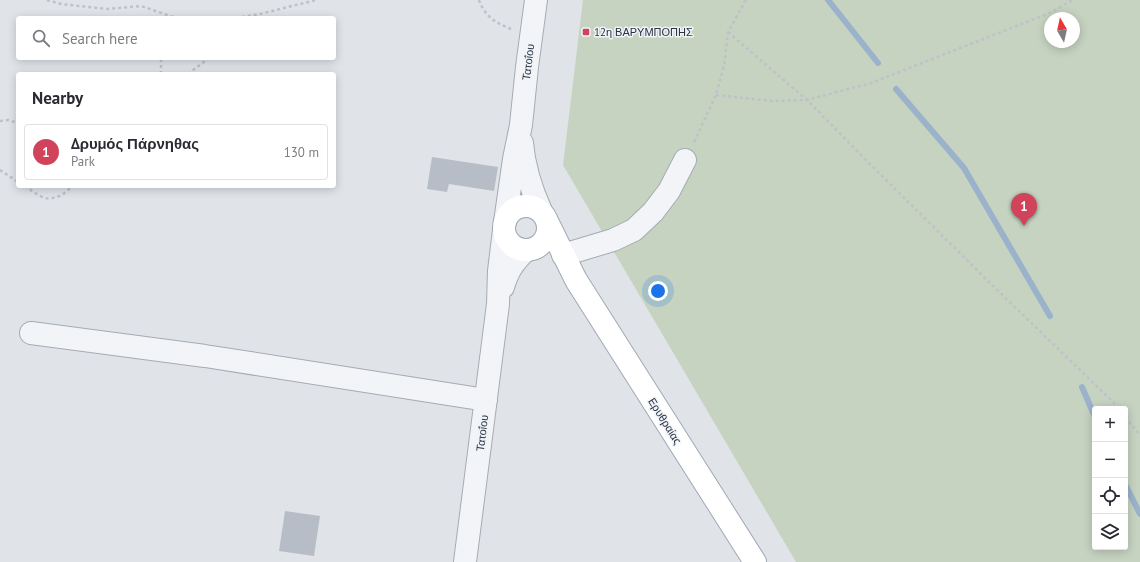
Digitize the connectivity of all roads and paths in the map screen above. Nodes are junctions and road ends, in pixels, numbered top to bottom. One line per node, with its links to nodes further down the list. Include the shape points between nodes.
1 (47, 0): 7 (path, via 107,9 141,6)
2 (316, 0): 8 (path)
3 (479, 0): 10 (path, via 488,16 498,24)
4 (536, 0): 10 (street, Τατοΐου)
5 (746, 0): 9 (path)
6 (1072, 0): 16 (path, via 1052,12 871,83)
7 (170, 16)
8 (248, 16)
9 (728, 32): 15 (path, via 724,66); 16 (path)
10 (531, 34): 19 (street, Τατοΐου)
11 (161, 60): 13 (path)
12 (206, 60): 14 (path)
13 (161, 72)
14 (191, 72)
15 (716, 95): 16 (path, via 772,101); 20 (path)
16 (807, 100): 33 (path)
17 (0, 121): 18 (path)
18 (16, 122)
19 (521, 125): 25 (street, Τατοΐου, via 525,165); 26 (street, Τατοΐου)
20 (685, 160): 28 (street, via 669,191 653,212 634,230 613,240)
21 (0, 170): 22 (path)
22 (16, 181)
23 (28, 188): 24 (path, via 46,198 57,197)
24 (70, 188)
25 (544, 217): 26 (main road, via 534,207 520,206 508,215); 27 (main road, via 548,230 546,236 538,246); 28 (main road, Ερυθραίας)
26 (504, 226): 27 (main road, via 506,236 514,246); 30 (street, Τατοΐου)
27 (529, 249): 29 (main road, Ερυθραίας, via 546,256); 30 (street, Τατοΐου, via 511,266)
28 (563, 255): 29 (main road, Ερυθραίας)
29 (576, 280): 37 (main road, Ερυθραίας)
30 (498, 304): 32 (street, Τατοΐου)
31 (31, 334): 32 (street, via 205,356)
32 (486, 400): 36 (street, Τατοΐου)
33 (1116, 406)
34 (1128, 421): 35 (path)
35 (1140, 435)
36 (466, 562)
37 (755, 562)

